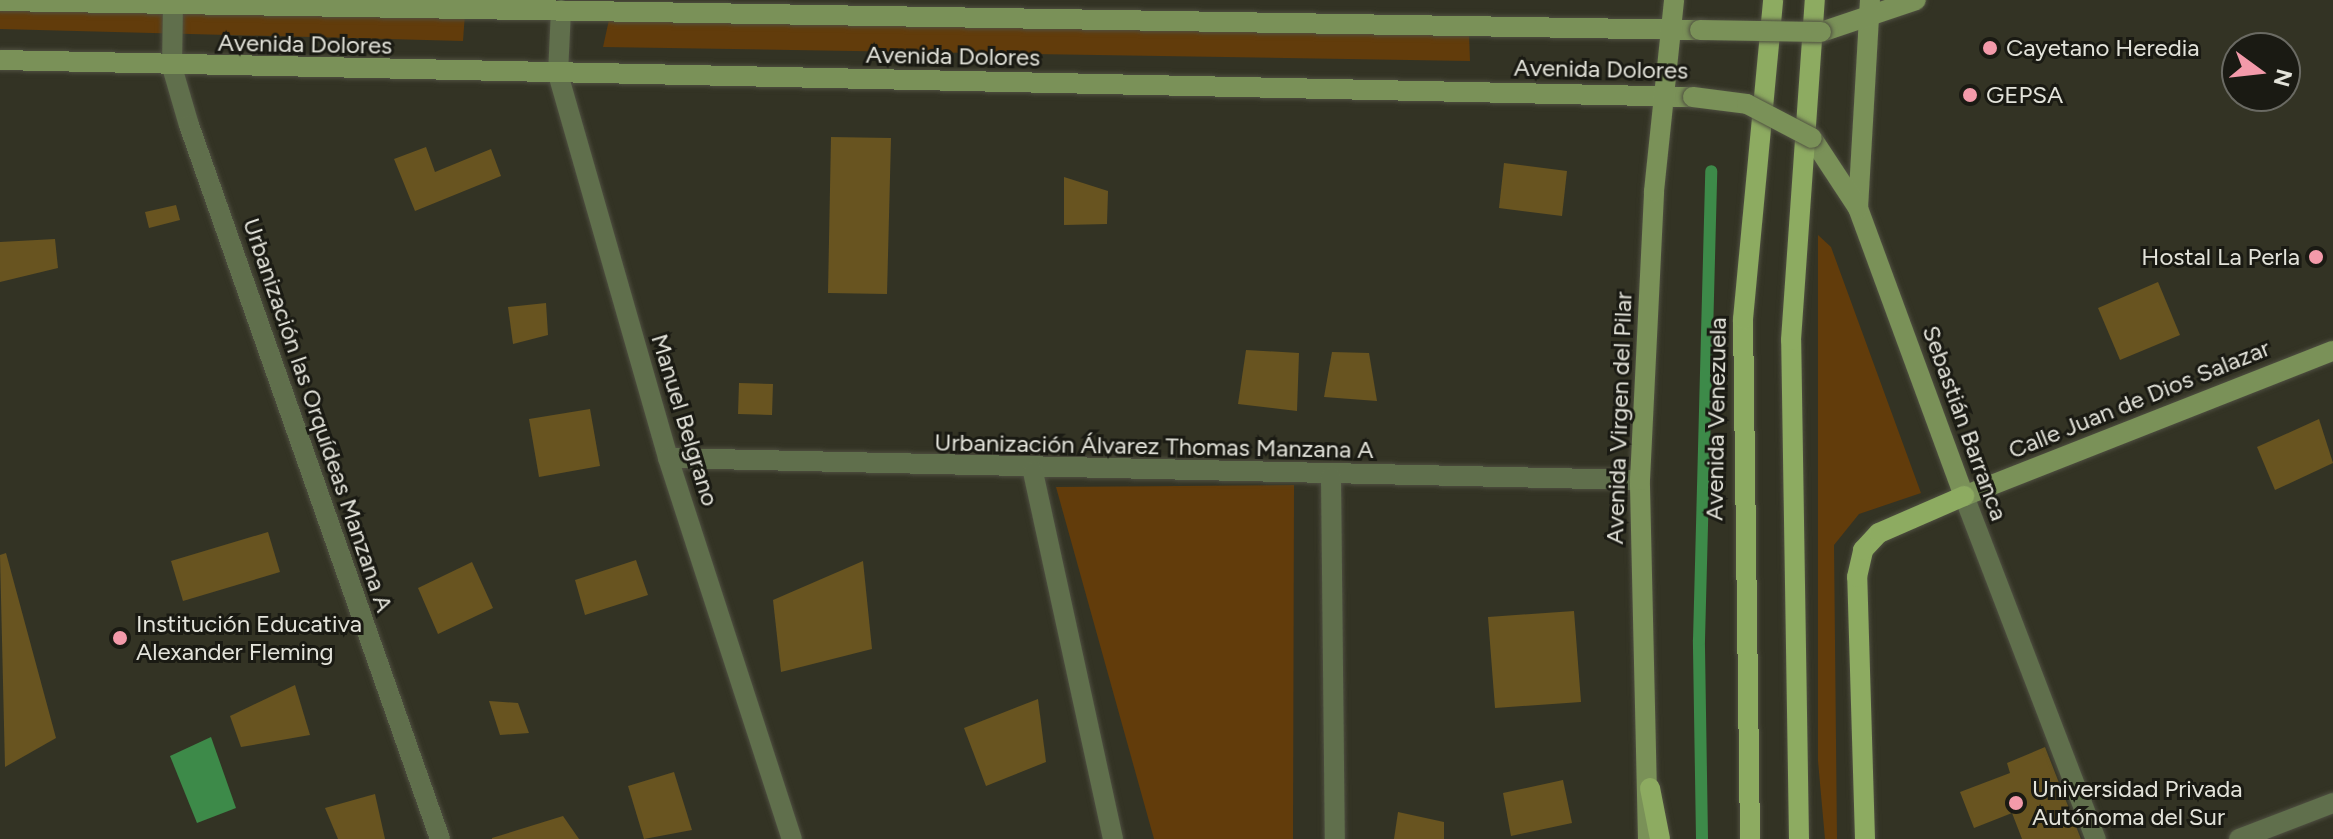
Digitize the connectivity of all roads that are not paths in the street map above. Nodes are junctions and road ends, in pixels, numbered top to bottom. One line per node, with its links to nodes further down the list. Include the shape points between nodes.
1 (1674, 0): 9 (main road, Avenida Virgen del Pilar)
2 (1773, 0): 29 (main road, Avenida Venezuela, via 1743,319)
3 (1815, 0): 30 (main road, via 1791,340)
4 (1916, 0): 7 (main road, Avenida Dolores)
5 (0, 1): 6 (main road, Avenida Dolores)
6 (173, 4): 8 (main road, Avenida Dolores); 11 (street, Urbanización las Orquídeas Manzana A)
7 (1870, 6): 9 (main road, Avenida Dolores, bridge, via 1821,32); 14 (main road, Sebastián Barranca)
8 (561, 10): 9 (main road, Avenida Dolores); 12 (street, Manuel Belgrano)
9 (1671, 30): 13 (main road, Avenida Virgen del Pilar)
10 (0, 60): 11 (main road, Avenida Dolores)
11 (172, 67): 12 (main road, Avenida Dolores); 23 (street, Urbanización las Orquídeas Manzana A)
12 (558, 74): 13 (main road, Avenida Dolores); 16 (street, Manuel Belgrano)
13 (1664, 96): 14 (main road, Avenida Dolores, bridge, via 1747,104 1812,138); 19 (main road, Avenida Virgen del Pilar)
14 (1858, 208): 20 (main road, Sebastián Barranca)
15 (2333, 351): 20 (main road, Calle Juan de Dios Salazar)
16 (668, 458): 17 (street, Urbanización Álvarez Thomas Manzana A); 24 (street, Manuel Belgrano)
17 (1033, 472): 18 (street, Urbanización Álvarez Thomas Manzana A); 25 (street)
18 (1331, 477): 19 (street, Urbanización Álvarez Thomas Manzana A); 26 (street)
19 (1640, 480): 21 (main road, Avenida Virgen del Pilar, via 1638,644)
20 (1964, 496): 31 (main road, via 1879,533 1863,550 1857,577); 32 (street, Sebastián Barranca)
21 (1650, 788): 27 (main road, Avenida Virgen del Pilar); 28 (main road)
22 (2333, 803): 33 (street)
23 (440, 839)
24 (792, 839)
25 (1113, 839)
26 (1335, 839)
27 (1648, 839)
28 (1660, 839)
29 (1750, 839)
30 (1799, 839)
31 (1865, 839)
32 (2096, 839)
33 (2239, 839)

